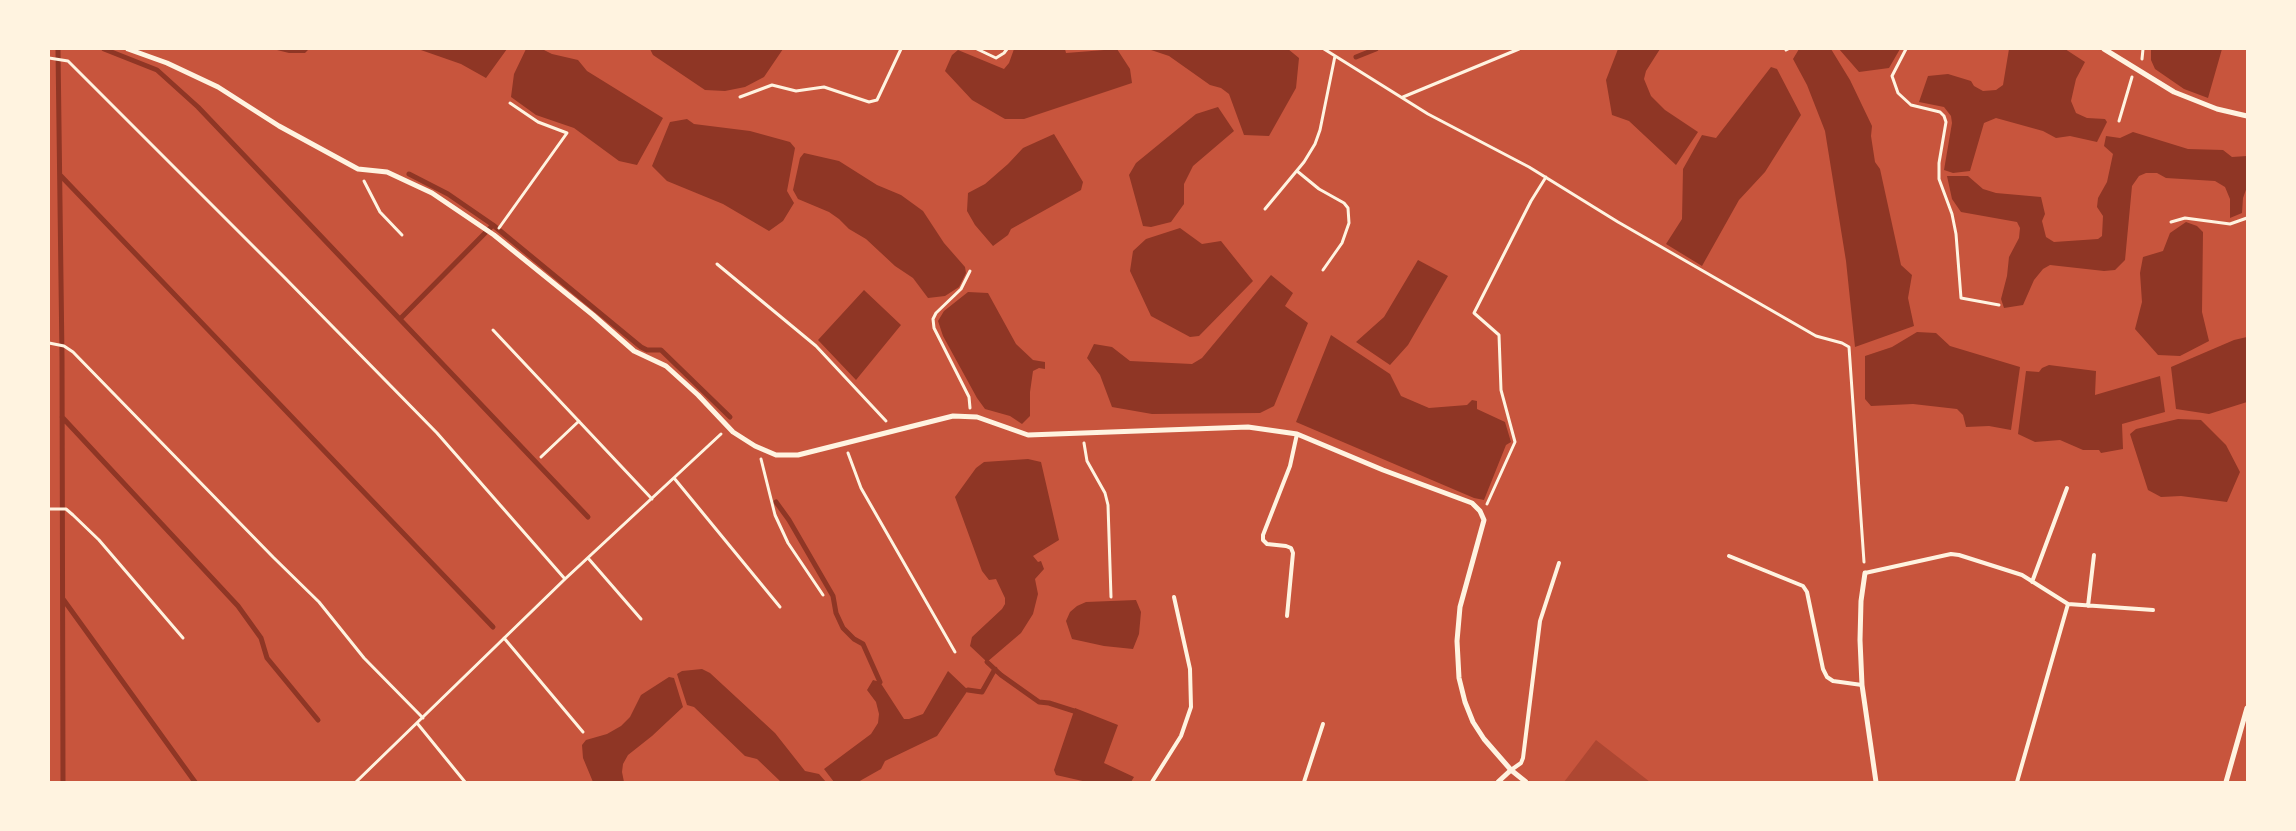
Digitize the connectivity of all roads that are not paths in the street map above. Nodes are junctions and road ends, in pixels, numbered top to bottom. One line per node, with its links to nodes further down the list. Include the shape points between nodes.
1 (128, 49): 4 (street, via 218,87 279,126 358,169 387,172 432,193 494,235 634,351 666,366 729,427 761,449 776,455 798,455 966,415 1028,435 1248,427)
2 (2104, 49): 3 (street, via 2174,92 2217,109)
3 (2247, 116)
4 (1297, 434): 15 (lane, via 1290,466 1262,535 1267,544 1286,546 1293,553); 19 (street, via 1472,503 1480,512 1484,520 1482,532 1460,607 1457,641 1459,678 1473,722)
5 (2067, 488): 10 (lane)
6 (2094, 554): 13 (lane)
7 (1729, 556): 16 (lane, via 1803,586 1827,677 1833,681)
8 (1559, 563): 19 (lane, via 1540,621 1523,758)
9 (1865, 573): 10 (lane, via 1951,554 2008,569); 16 (street, via 1860,621)
10 (2032, 582): 12 (lane)
11 (1174, 597): 20 (lane, via 1190,669 1190,707 1181,736)
12 (2068, 604): 13 (lane); 25 (lane)
13 (2088, 606): 14 (lane)
14 (2153, 610)
15 (1287, 616)
16 (1862, 685): 24 (street)
17 (2247, 708): 26 (street)
18 (1323, 724): 21 (lane)
19 (1511, 770): 22 (street); 23 (street)
20 (1152, 782)
21 (1304, 782)
22 (1498, 782)
23 (1526, 782)
24 (1876, 782)
25 (2017, 782)
26 (2226, 782)

